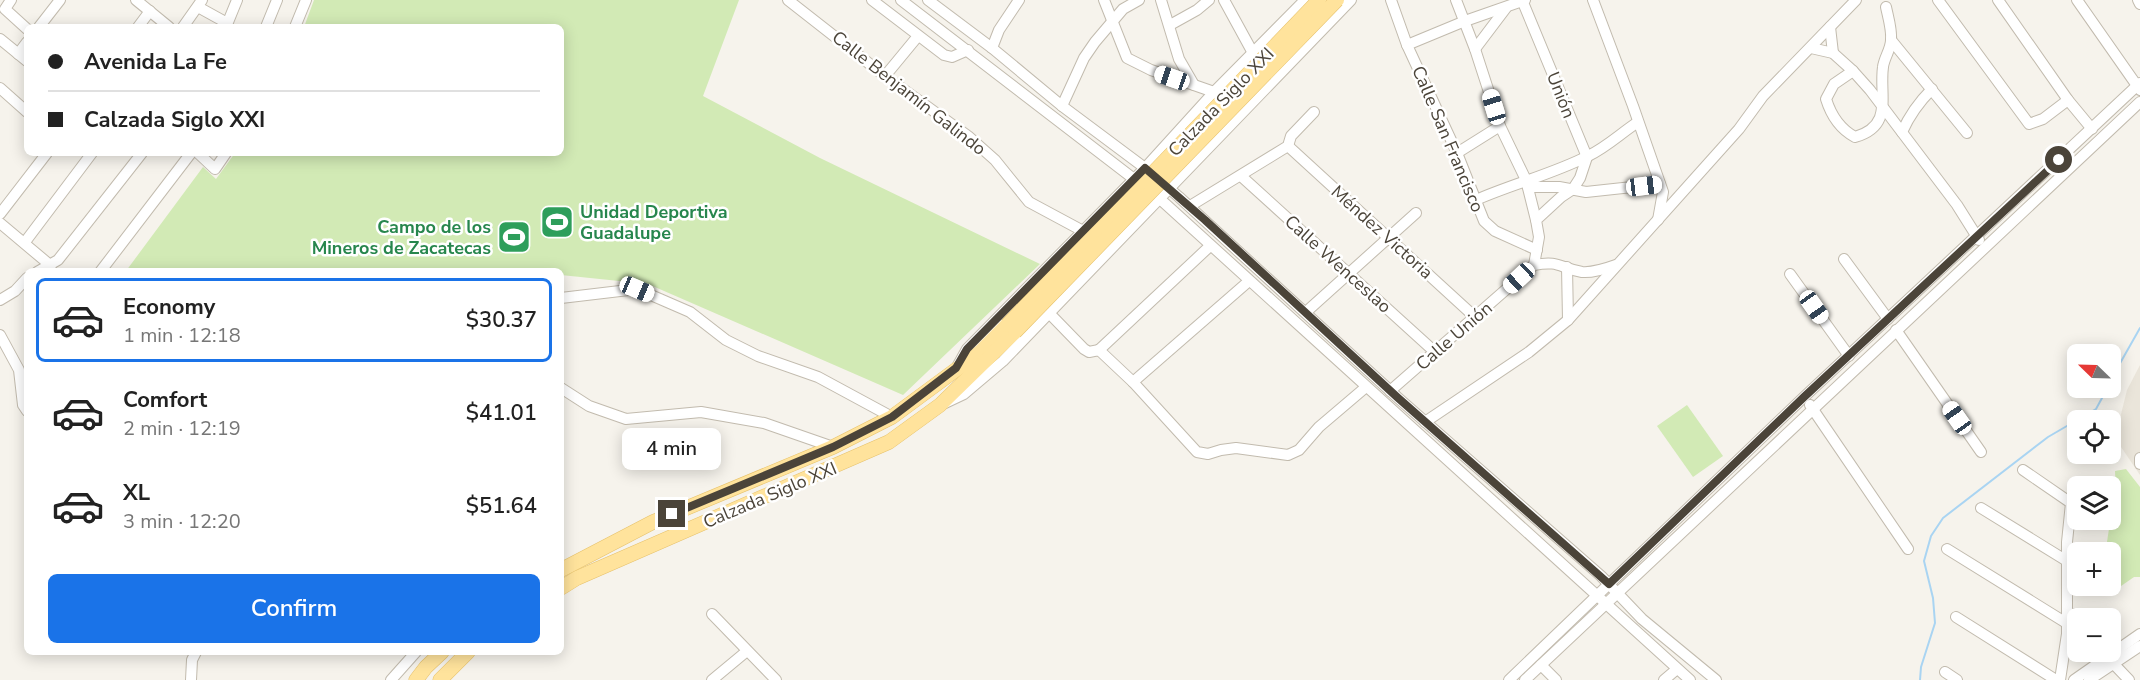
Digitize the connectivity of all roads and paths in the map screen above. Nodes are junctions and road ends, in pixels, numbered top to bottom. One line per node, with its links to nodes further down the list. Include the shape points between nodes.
1 (60, 0): 35 (street)
2 (136, 0): 32 (street)
3 (237, 0): 40 (street)
4 (276, 0): 41 (street)
5 (306, 0): 42 (street)
6 (788, 0): 58 (street, Calle Benjamín Galindo)
7 (872, 0): 46 (street)
8 (901, 0): 53 (street)
9 (928, 0): 50 (street)
10 (1019, 0): 50 (street)
11 (1104, 0): 33 (street)
12 (1139, 0): 33 (street, via 1123,9)
13 (1161, 0): 43 (street)
14 (1209, 0): 43 (street)
15 (1224, 0): 55 (street)
16 (1305, 0): 55 (street)
17 (1319, 0): 127 (main road, Calzada Siglo XXI, bridge)
18 (1337, 0): 127 (main road, Calzada Siglo XXI, bridge)
19 (1351, 0): 85 (street, Calzada Siglo XXI)
20 (1391, 0): 49 (street, Calle San Francisco)
21 (1456, 0): 34 (street)
22 (1523, 0): 30 (street); 84 (street, Unión)
23 (1593, 0): 70 (street)
24 (1856, 0): 45 (street)
25 (1938, 0): 64 (street, via 2028,124 2043,119)
26 (1998, 0): 64 (street)
27 (2077, 0): 60 (street)
28 (1888, 2): 48 (street)
29 (200, 3): 38 (street); 39 (street)
30 (1506, 7): 34 (street); 52 (street)
31 (5, 8): 44 (street)
32 (150, 11): 36 (street); 37 (street)
33 (1113, 21): 59 (street, via 1127,58); 66 (street, via 1084,58)
34 (1465, 21): 49 (street); 52 (street)
35 (41, 24)
36 (140, 24)
37 (165, 24)
38 (185, 24)
39 (225, 24)
40 (226, 24)
41 (267, 24)
42 (296, 24)
43 (1170, 25): 59 (street, via 1179,59)
44 (24, 26)
45 (1830, 27): 51 (street); 54 (street)
46 (918, 36): 53 (street, via 944,55 952,57); 58 (street)
47 (0, 39): 56 (street)
48 (1891, 40): 62 (street); 68 (street, via 1883,65)
49 (1407, 45): 77 (street, Calle San Francisco)
50 (992, 48): 66 (street)
51 (1810, 48): 54 (street); 100 (street, via 1763,96)
52 (1475, 49): 71 (street)
53 (968, 50): 88 (street)
54 (1833, 53): 57 (street)
55 (1253, 54): 63 (street)
56 (23, 57)
57 (1853, 70): 68 (street); 68 (street, via 1834,84 1826,99 1829,110 1845,131 1855,137 1865,134)
58 (885, 76): 102 (street, Calle Benjamín Galindo, via 968,136 1029,202)
59 (1194, 85): 63 (street)
60 (2139, 86): 72 (street)
61 (0, 88): 67 (street)
62 (1932, 89): 73 (street, via 1919,101); 74 (street)
63 (1214, 92): 76 (street)
64 (2068, 100): 72 (street)
65 (2140, 102): 108 (street)
66 (1062, 106): 86 (street)
67 (24, 109)
68 (1883, 109): 73 (street)
69 (1314, 112): 75 (street, via 1291,136)
70 (1638, 122): 84 (street); 90 (street)
71 (1500, 126): 77 (street); 89 (street)
72 (2092, 129): 104 (street)
73 (1902, 132): 104 (street)
74 (1967, 133)
75 (1288, 146): 87 (street); 105 (street, Méndez Victoria)
76 (1164, 148): 85 (street, via 1175,165); 86 (street)
77 (1457, 153): 94 (street, Calle San Francisco)
78 (45, 156): 98 (street)
79 (90, 156): 106 (street)
80 (140, 156): 114 (street)
81 (189, 156): 115 (street)
82 (201, 156): 83 (street, via 214,169)
83 (224, 156)
84 (1587, 157): 89 (street); 92 (street)
85 (1190, 167): 91 (street, Calzada Siglo XXI)
86 (1145, 168): 88 (street); 91 (street)
87 (1241, 176): 95 (street); 116 (street, Calle Wenceslao)
88 (1134, 180): 93 (street); 96 (street)
89 (1527, 184): 92 (street); 94 (street); 99 (street)
90 (1660, 184): 92 (street, via 1586,192); 100 (street, via 1663,192)
91 (1169, 189): 93 (street, Calzada Siglo XXI); 95 (street)
92 (1573, 189): 99 (street)
93 (1160, 200): 103 (street, Calzada Siglo XXI); 107 (street)
94 (1476, 200): 109 (street, Calle San Francisco, via 1484,221 1495,231)
95 (1190, 206): 122 (street)
96 (1108, 207): 102 (street); 103 (street, via 1122,215)
97 (1416, 213): 105 (street)
98 (0, 214)
99 (1536, 220): 109 (street)
100 (1658, 220): 112 (street)
101 (0, 223): 106 (street)
102 (1083, 231): 134 (street, via 967,349)
103 (1128, 232): 123 (street, Calzada Siglo XXI)
104 (1976, 236): 108 (street); 126 (street)
105 (1389, 239): 116 (street); 124 (street, Méndez Victoria)
106 (25, 242): 114 (street)
107 (1210, 246): 119 (street); 130 (street)
108 (1985, 246): 128 (street)
109 (1537, 250): 111 (street)
110 (1844, 259): 126 (street)
111 (1534, 265): 113 (street, via 1550,262); 124 (street, Calle Unión)
112 (1617, 265): 113 (street, via 1582,272); 125 (street)
113 (1567, 267): 125 (street)
114 (50, 268)
115 (103, 268)
116 (1349, 273): 122 (street); 131 (street, Calle Wenceslao)
117 (1790, 274): 132 (street)
118 (24, 281): 121 (street)
119 (1249, 281): 135 (street); 136 (street)
120 (564, 298): 143 (street, via 637,289 690,312 726,340 818,377)
121 (0, 300)
122 (1305, 312): 138 (street)
123 (1049, 313): 130 (street, via 1084,349); 140 (street, Calzada Siglo XXI, via 987,376 964,394)
124 (1476, 318): 131 (street, Calle Unión)
125 (1569, 320): 144 (street)
126 (1887, 320): 132 (street)
127 (1011, 328): 134 (main road, Calzada Siglo XXI); 140 (main road, Calzada Siglo XXI)
128 (1896, 330): 142 (street); 146 (street)
129 (0, 335): 133 (street)
130 (1100, 350): 135 (street)
131 (1435, 352): 138 (street, Calle Unión)
132 (1849, 356): 139 (street)
133 (23, 368): 141 (street)
134 (956, 368): 143 (main road, Calzada Siglo XXI)
135 (1133, 382): 136 (street, via 1203,454 1236,448 1288,455 1299,450 1319,427)
136 (1366, 387): 159 (street)
137 (564, 390): 145 (street, via 589,406 626,418 701,411 764,423)
138 (1390, 391): 144 (street)
139 (1804, 397): 142 (street); 156 (street)
140 (940, 405): 157 (main road, Calzada Siglo XXI, via 905,432 870,451)
141 (24, 406)
142 (1812, 409): 152 (street); 158 (street)
143 (892, 417): 145 (main road, Calzada Siglo XXI)
144 (1425, 422): 156 (street)
145 (833, 447): 155 (main road, Calzada Siglo XXI, via 653,522)
146 (1981, 452)
147 (2140, 458): 148 (street)
148 (2140, 464)
149 (2023, 470): 151 (street, via 2071,503)
150 (1981, 508): 154 (street)
151 (2068, 542)
152 (1908, 549)
153 (1947, 549): 162 (street)
154 (2067, 561)
155 (564, 568)
156 (1609, 584): 158 (street); 159 (street)
157 (564, 586)
158 (1617, 594): 159 (street); 189 (street)
159 (1601, 600): 175 (street); 176 (street); 184 (street)
160 (712, 614): 166 (street)
161 (1956, 617): 191 (street)
162 (2067, 618)
163 (2067, 625): 191 (street)
164 (2140, 634): 167 (street)
165 (2140, 646): 167 (street)
166 (747, 651): 182 (street); 183 (street)
167 (2121, 653)
168 (194, 655): 178 (street)
169 (413, 655): 179 (street)
170 (439, 655): 180 (main road)
171 (465, 655): 181 (main road)
172 (2106, 662): 192 (street)
173 (2108, 662): 193 (street)
174 (2112, 662): 194 (street)
175 (1541, 665): 185 (street); 186 (street)
176 (1677, 669): 187 (street); 188 (street)
177 (1945, 672): 190 (street)
178 (191, 680)
179 (391, 680)
180 (416, 680)
181 (440, 680)
182 (712, 680)
183 (776, 680)
184 (1509, 680)
185 (1525, 680)
186 (1556, 680)
187 (1664, 680)
188 (1690, 680)
189 (1716, 680)
190 (1957, 680)
191 (2058, 680)
192 (2074, 680)
193 (2089, 680)
194 (2129, 680)

